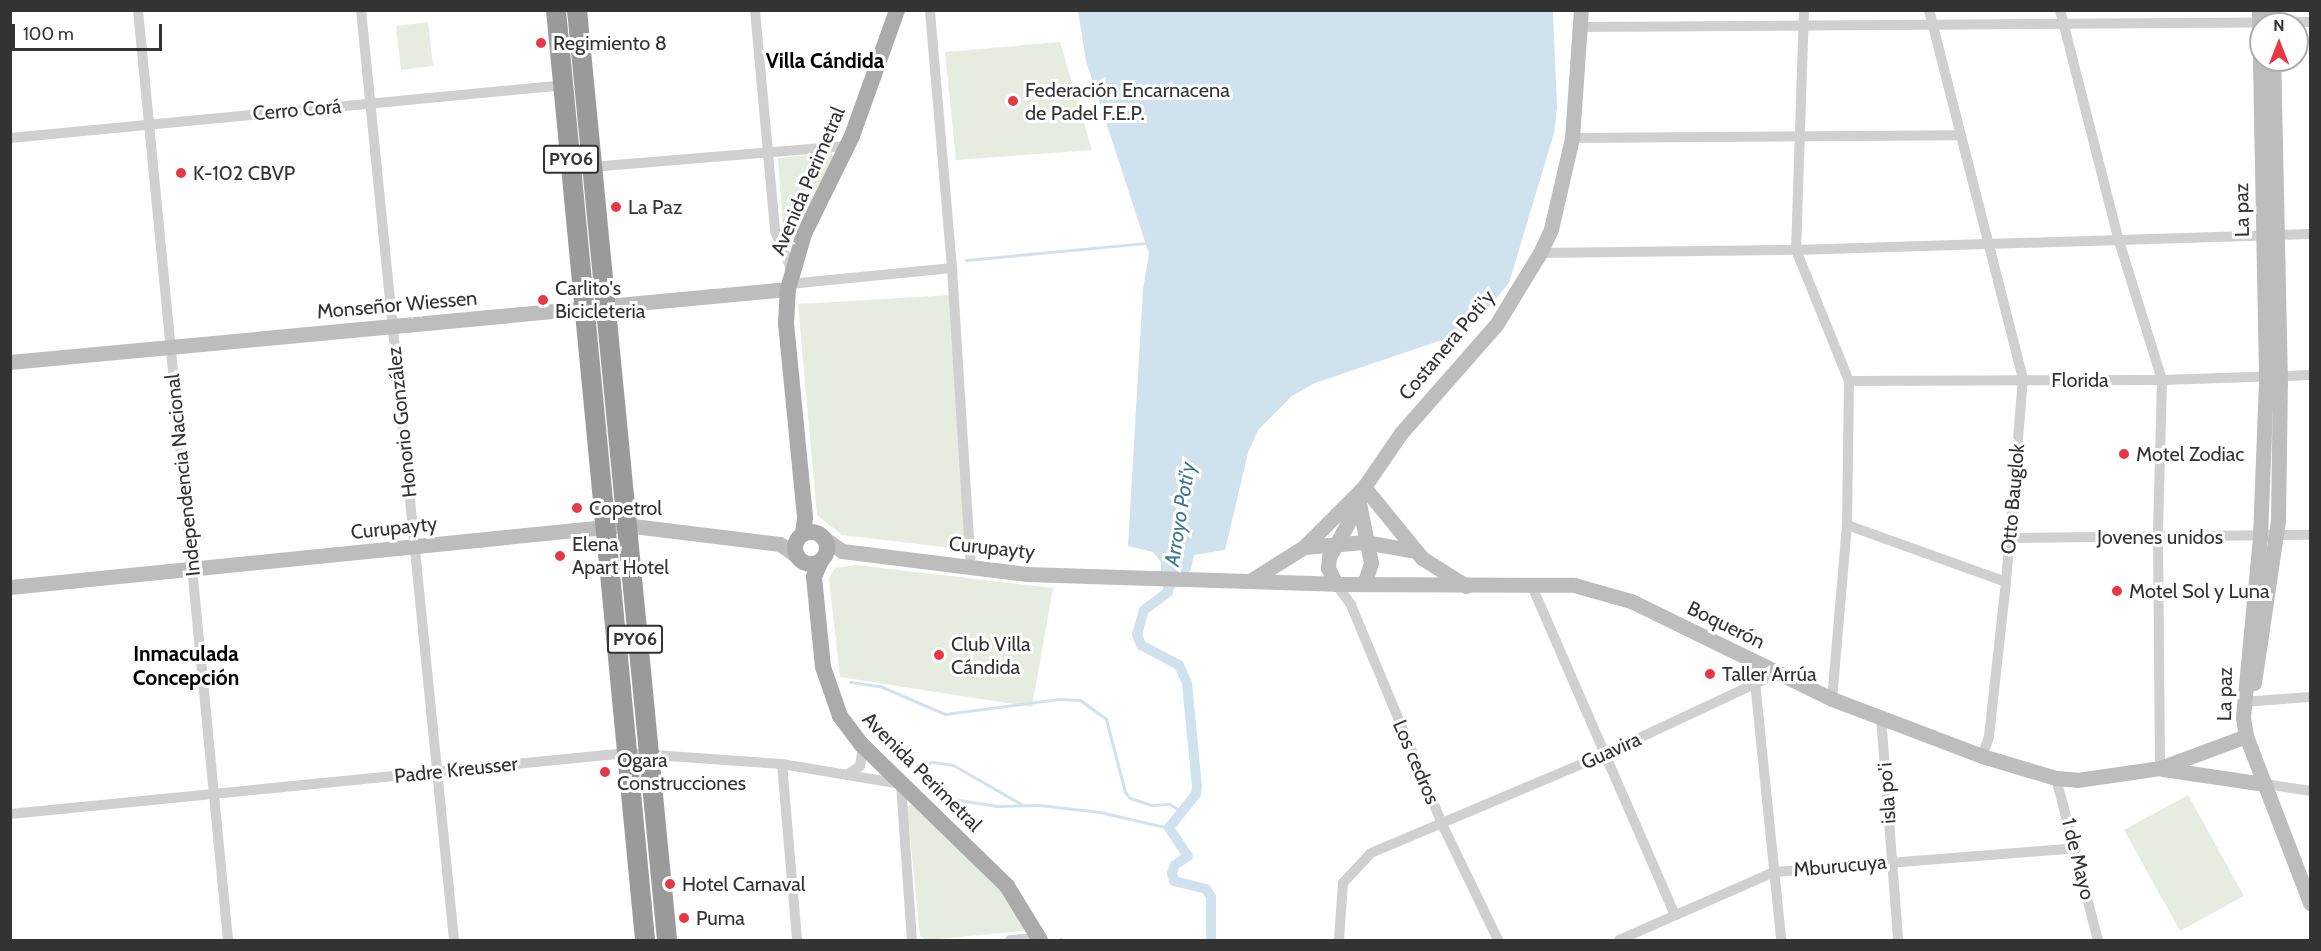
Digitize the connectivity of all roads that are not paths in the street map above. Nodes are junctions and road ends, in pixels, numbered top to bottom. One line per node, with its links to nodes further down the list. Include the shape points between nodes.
1 (138, 10): 22 (street, Independencia Nacional)
2 (361, 10): 21 (street, Honorio González)
3 (556, 10): 20 (highway, PY06)
4 (577, 10): 19 (highway, PY06)
5 (754, 10): 28 (street)
6 (897, 10): 27 (main road, Avenida Perimetral)
7 (930, 10): 36 (street)
8 (1581, 10): 15 (street, Costanera Poti'y)
9 (1804, 10): 16 (street)
10 (1929, 10): 13 (street, Otto Bauglok)
11 (2060, 10): 14 (street)
12 (2249, 19): 14 (street)
13 (1933, 26): 14 (street); 16 (street); 23 (street, Otto Bauglok)
14 (2064, 26): 32 (street)
15 (1581, 27): 16 (street); 25 (street, Costanera Poti'y)
16 (1806, 27): 26 (street)
17 (2268, 72): 30 (street, La paz)
18 (2273, 72): 30 (street, La paz)
19 (584, 83): 20 (street, Cerro Corá); 29 (highway, PY06)
20 (563, 85): 21 (street, Cerro Corá); 38 (highway, PY06)
21 (371, 103): 22 (street, Cerro Corá); 39 (street, Honorio González)
22 (149, 125): 24 (street, Cerro Corá); 40 (street, Independencia Nacional)
23 (1960, 135): 26 (street); 33 (street, Otto Bauglok)
24 (10, 138)
25 (1572, 138): 26 (street); 35 (street, Costanera Poti'y, via 1551,229)
26 (1801, 138): 34 (street)
27 (847, 146): 28 (street); 37 (main road, Avenida Perimetral, via 811,219)
28 (769, 152): 29 (street); 37 (street, via 776,231)
29 (591, 167): 38 (highway, PY06)
30 (2270, 234): 31 (street); 32 (street); 43 (street, La paz)
31 (2310, 234)
32 (2119, 241): 33 (street); 45 (street)
33 (1987, 244): 34 (street); 44 (street, Otto Bauglok)
34 (1796, 250): 35 (street); 46 (street)
35 (1540, 253): 47 (street, Costanera Poti'y, via 1496,324 1401,433)
36 (952, 268): 37 (street); 66 (street)
37 (790, 281): 38 (street, Monseñor Wiessen); 53 (main road, Avenida Perimetral, via 786,324 805,517)
38 (596, 307): 39 (street, Monseñor Wiessen); 49 (highway, PY06); 51 (highway, PY06)
39 (393, 326): 40 (street, Monseñor Wiessen); 60 (street, Honorio González)
40 (171, 347): 41 (street, Monseñor Wiessen); 67 (street, Independencia Nacional)
41 (10, 362)
42 (2310, 375): 43 (street, Florida)
43 (2273, 376): 45 (street, Florida); 55 (street, La paz)
44 (2023, 379): 45 (street, Florida); 46 (street, Florida); 56 (street, Otto Bauglok)
45 (2162, 380): 54 (street)
46 (1849, 381): 50 (street)
47 (1364, 487): 48 (street); 61 (street, Costanera Poti'y); 63 (street)
48 (1359, 503): 57 (street); 58 (street)
49 (625, 525): 51 (street, Curupayty); 59 (street, Curupayty); 86 (highway, PY06)
50 (1847, 525): 71 (street); 81 (street)
51 (605, 529): 60 (street, Curupayty); 86 (highway, PY06)
52 (2310, 535): 55 (street, Jovenes unidos)
53 (811, 536): 59 (street, Curupayty); 62 (street, Curupayty); 64 (main road, Avenida Perimetral, via 795,546); 65 (main road, Avenida Perimetral)
54 (2158, 537): 55 (street, Jovenes unidos); 56 (street, Jovenes unidos); 90 (street)
55 (2267, 537): 82 (street, La paz)
56 (2009, 538): 71 (street, Otto Bauglok)
57 (1336, 542): 58 (street); 61 (street); 72 (street, via 1328,562)
58 (1365, 542): 63 (street); 73 (street, via 1371,563)
59 (780, 544): 64 (street, Curupayty)
60 (415, 547): 67 (street, Curupayty); 91 (street, Honorio González)
61 (1304, 548): 70 (street)
62 (842, 551): 65 (street, Curupayty); 66 (street, Curupayty)
63 (1416, 551): 75 (street)
64 (800, 559): 65 (main road, via 812,564); 68 (main road)
65 (823, 559): 68 (main road, Avenida Perimetral)
66 (971, 568): 69 (street, Curupayty)
67 (192, 569): 76 (street, Curupayty); 97 (street, Independencia Nacional)
68 (814, 577): 85 (main road, Avenida Perimetral, via 827,686 840,716)
69 (1204, 580): 70 (street, Boquerón)
70 (1251, 580): 72 (street, Boquerón)
71 (2006, 582): 88 (street, Otto Bauglok, via 1989,737)
72 (1336, 584): 73 (street, Boquerón); 99 (street, Los cedros, via 1351,605)
73 (1364, 584): 75 (street, Boquerón)
74 (1531, 584): 75 (street, Boquerón); 77 (street, Boquerón, via 1574,585 1631,601); 87 (street)
75 (1466, 586)
76 (10, 587)
77 (1753, 662): 78 (street, Boquerón); 79 (street)
78 (1778, 673): 79 (street, Guavira); 81 (street, Boquerón)
79 (1755, 686): 87 (street, Guavira); 102 (street)
80 (2310, 697): 82 (street)
81 (1832, 699): 83 (street, Boquerón)
82 (2248, 702): 84 (street, La paz)
83 (1881, 717): 88 (street, Boquerón); 101 (street, isla po'i)
84 (2246, 736): 90 (street, Boquerón); 95 (street, La paz)
85 (863, 746): 92 (street, via 860,766); 94 (main road, Avenida Perimetral)
86 (637, 753): 89 (street, Padre Kreusser); 91 (street, Padre Kreusser); 108 (highway, PY06); 109 (highway, PY06)
87 (1605, 754): 99 (street, Guavira); 104 (street)
88 (1982, 756): 93 (street, Boquerón)
89 (782, 764): 92 (street, Padre Kreusser); 110 (street)
90 (2160, 768): 93 (street, Boquerón, via 2077,780); 95 (street)
91 (437, 772): 97 (street, Padre Kreusser); 107 (street, Honorio González)
92 (847, 775): 94 (street, Padre Kreusser)
93 (2056, 778): 100 (street, 1 de Mayo)
94 (901, 784): 105 (main road, Avenida Perimetral, via 1007,886); 111 (street)
95 (2265, 784): 96 (street); 103 (street, La paz)
96 (2310, 791)
97 (214, 793): 98 (street, Padre Kreusser); 106 (street, Independencia Nacional)
98 (10, 813)
99 (1442, 824): 113 (street, Guavira, via 1371,853 1351,870 1343,883); 114 (street, Los cedros)
100 (2076, 848): 101 (street, Mburucuya); 118 (street, 1 de Mayo)
101 (1892, 861): 102 (street, Mburucuya); 117 (street, isla po'i)
102 (1774, 872): 104 (street, Mburucuya); 116 (street)
103 (2310, 903)
104 (1675, 915): 115 (street, Mburucuya)
105 (1033, 939): 112 (street)
106 (228, 940)
107 (454, 940)
108 (645, 940)
109 (667, 940)
110 (797, 940)
111 (912, 940)
112 (1010, 940)
113 (1339, 940)
114 (1498, 940)
115 (1619, 940)
116 (1781, 940)
117 (1898, 940)
118 (2098, 940)

